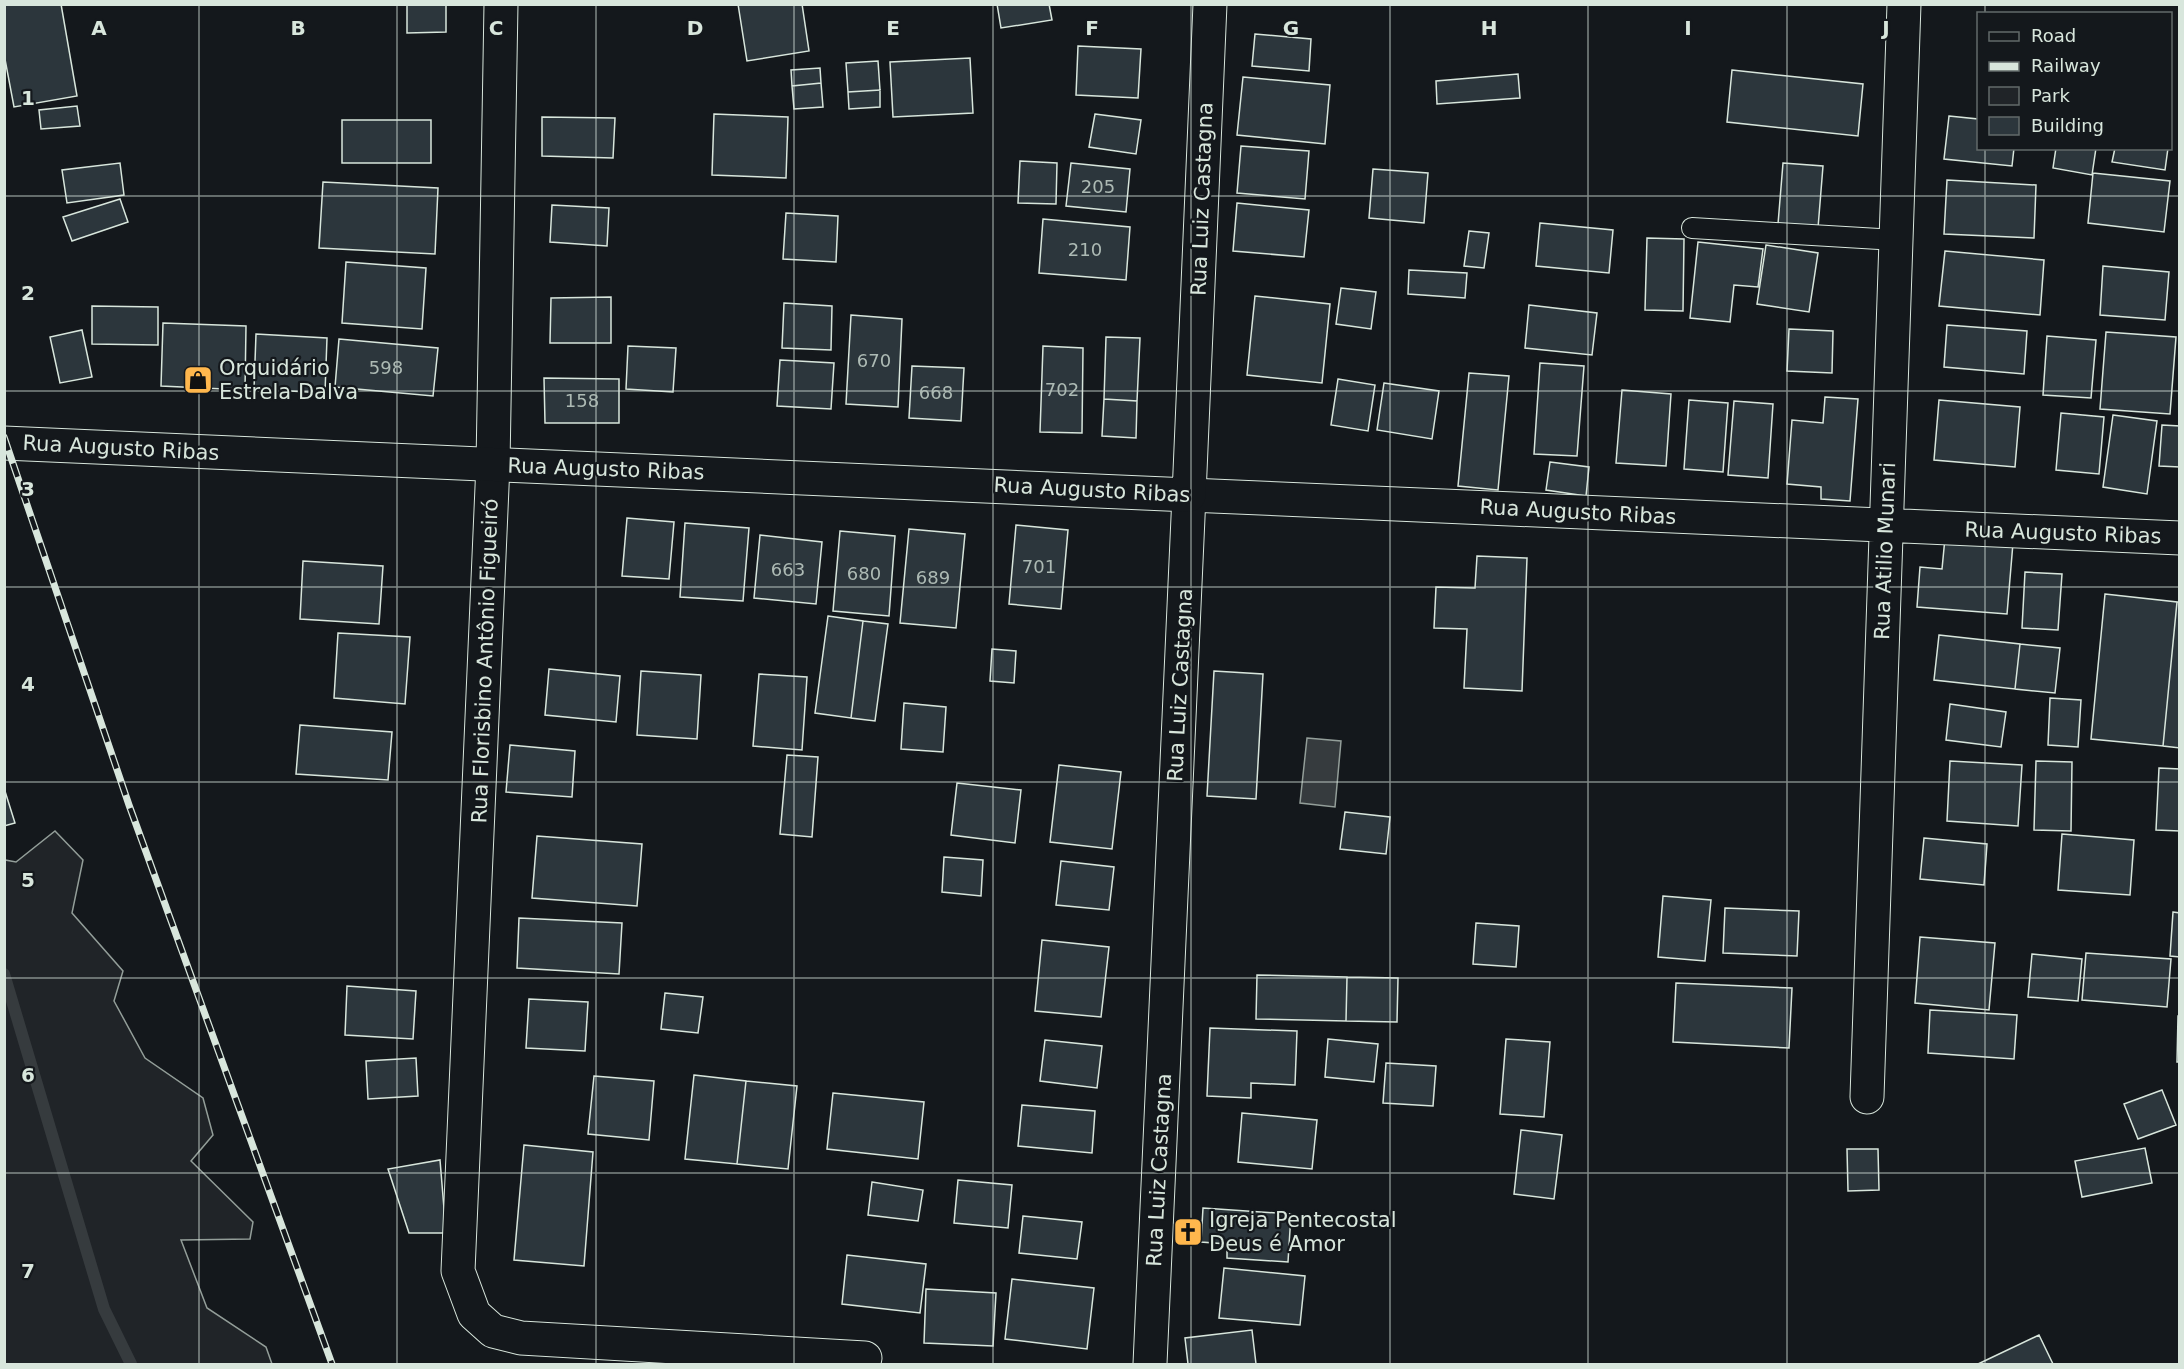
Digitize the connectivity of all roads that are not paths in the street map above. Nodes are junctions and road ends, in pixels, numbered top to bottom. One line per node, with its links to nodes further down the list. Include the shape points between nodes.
1 (501, 4): 7 (street, Rua Florisbino Antônio Figueiró)
2 (1210, 4): 8 (street, Rua Luiz Castagna)
3 (1904, 4): 5 (street, Rua Atilio Munari)
4 (1692, 228): 5 (lane)
5 (1896, 240): 9 (street, Rua Atilio Munari)
6 (4, 443): 7 (street, Rua Augusto Ribas)
7 (494, 464): 8 (street, Rua Augusto Ribas); 12 (street, Rua Florisbino Antônio Figueiró, via 458,1271 474,1314 493,1331 521,1338)
8 (1188, 495): 9 (street, Rua Augusto Ribas); 13 (street, Rua Luiz Castagna)
9 (1886, 526): 10 (street, Rua Augusto Ribas); 11 (street, Rua Atilio Munari)
10 (2180, 538)
11 (1867, 1097)
12 (865, 1358)
13 (1150, 1365)

